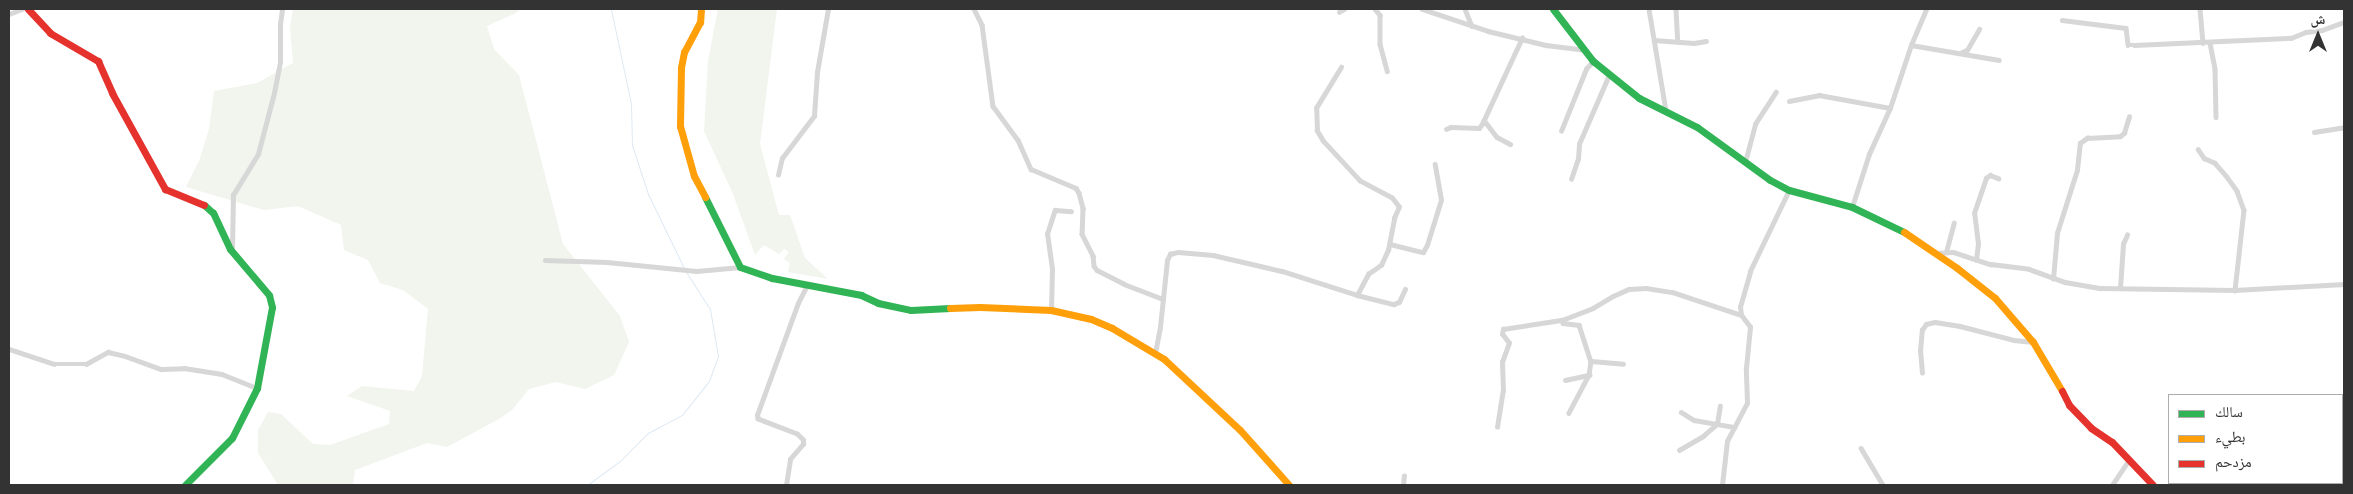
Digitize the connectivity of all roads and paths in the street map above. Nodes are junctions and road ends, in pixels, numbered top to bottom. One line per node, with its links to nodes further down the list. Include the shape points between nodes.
1 (22, 9): 17 (street)
2 (28, 9): 60 (street, via 50,33 98,61 165,189 201,203 213,213)
3 (282, 9): 60 (street, via 280,62 258,154 233,195)
4 (701, 9): 65 (street, via 700,22 684,52 681,68 680,126 694,176)
5 (828, 9): 51 (street, via 814,116 782,158)
6 (974, 9): 73 (street, via 982,25 992,106 1018,140 1032,169 1076,188 1083,208 1082,234 1093,256 1094,266 1124,284)
7 (1344, 9): 16 (street)
8 (1375, 9): 34 (street, via 1380,15 1380,44)
9 (1422, 9): 20 (street)
10 (1465, 9): 20 (street)
11 (1649, 9): 23 (street)
12 (1676, 9): 25 (street)
13 (1926, 9): 28 (street)
14 (2200, 9): 27 (street)
15 (1556, 10): 29 (street)
16 (1338, 12)
17 (9, 14)
18 (2062, 20): 27 (street, via 2126,28 2128,45)
19 (2344, 22): 26 (street, via 2291,38)
20 (1472, 26): 22 (street)
21 (1980, 29): 30 (street, via 1967,50)
22 (1522, 38): 29 (street); 42 (street)
23 (1654, 40): 25 (street); 39 (street)
24 (1706, 41): 25 (street)
25 (1678, 42)
26 (2210, 43): 27 (street); 41 (street, via 2215,69)
27 (2203, 44)
28 (1911, 45): 30 (street); 38 (street)
29 (1584, 50): 32 (street)
30 (1960, 53): 31 (street)
31 (1999, 60)
32 (1593, 61): 35 (street); 45 (street, via 1586,69)
33 (1341, 67): 59 (street, via 1316,108 1317,131 1322,141 1360,181 1392,198 1399,207)
34 (1387, 71)
35 (1609, 75): 39 (street, via 1639,98); 53 (street, via 1579,144)
36 (1776, 92): 49 (street, via 1761,111)
37 (1789, 101): 38 (street, via 1819,95)
38 (1890, 108): 55 (street, via 1869,154)
39 (1666, 110): 49 (street, via 1697,127)
40 (2129, 117): 66 (street, via 2120,136 2087,138 2080,143 2077,170 2057,233)
41 (2216, 117)
42 (1484, 120): 44 (street, via 1479,128); 47 (street, via 1497,137)
43 (2344, 127): 46 (street)
44 (1446, 129)
45 (1561, 131)
46 (2314, 132)
47 (1510, 144)
48 (2198, 149): 71 (street, via 2227,177 2244,210)
49 (1745, 162): 54 (street)
50 (1435, 165): 59 (street, via 1441,200 1427,245 1423,252)
51 (778, 175)
52 (1998, 178): 64 (street, via 1990,175 1986,178 1974,213 1978,244)
53 (1571, 179)
54 (1790, 190): 55 (street); 75 (street, via 1750,271 1740,307)
55 (1852, 207): 62 (street, via 1896,227)
56 (1071, 211): 74 (street, via 1055,210 1047,234 1052,269)
57 (1954, 223): 61 (street)
58 (2127, 236): 69 (street, via 2123,244)
59 (1390, 244): 72 (street, via 1381,265 1368,274)
60 (232, 252): 85 (street, via 269,295 272,307)
61 (1946, 252): 62 (street); 64 (street)
62 (1936, 253): 77 (street, via 1995,298)
63 (545, 260): 65 (street, via 697,271)
64 (1976, 260): 66 (street, via 2029,269)
65 (740, 267): 68 (street)
66 (2053, 278): 69 (street, via 2100,288)
67 (2344, 284): 71 (street)
68 (807, 285): 74 (street, via 861,295 878,303 911,310 980,307); 97 (street, via 757,415 758,419 797,434 803,440 790,459)
69 (2120, 288): 71 (street)
70 (1405, 289): 72 (street, via 1399,302 1394,304)
71 (2235, 290)
72 (1357, 295): 73 (street, via 1282,271 1178,252 1170,254 1167,260)
73 (1163, 298): 79 (street)
74 (1051, 310): 79 (street, via 1091,319)
75 (1741, 315): 76 (street, via 1672,292 1646,288 1612,296 1593,308); 91 (street, via 1750,327 1747,403)
76 (1562, 320): 80 (street, via 1579,325); 90 (street, via 1508,328 1502,332 1509,343 1502,362 1503,391)
77 (2033, 342): 82 (street, via 1960,326 1935,322 1926,324 1922,330 1920,351); 94 (street, via 2070,405 2091,428)
78 (9, 349): 85 (street, via 54,364 86,364 108,352 161,368 222,374)
79 (1155, 353): 98 (street, via 1240,430)
80 (1591, 361): 81 (street); 83 (street)
81 (1623, 364)
82 (1922, 373)
83 (1589, 375): 84 (street); 88 (street)
84 (1565, 380)
85 (257, 388): 96 (street, via 232,438)
86 (1720, 406): 89 (street)
87 (1681, 412): 89 (street, via 1694,420)
88 (1569, 413)
89 (1717, 424): 91 (street); 93 (street)
90 (1497, 428)
91 (1734, 428): 100 (street, via 1724,450)
92 (1861, 448): 101 (street)
93 (1679, 450)
94 (2130, 460): 102 (street); 103 (street)
95 (1404, 476): 99 (street)
96 (185, 485)
97 (786, 485)
98 (1289, 485)
99 (1403, 485)
100 (1722, 485)
101 (1883, 485)
102 (2112, 485)
103 (2153, 485)

